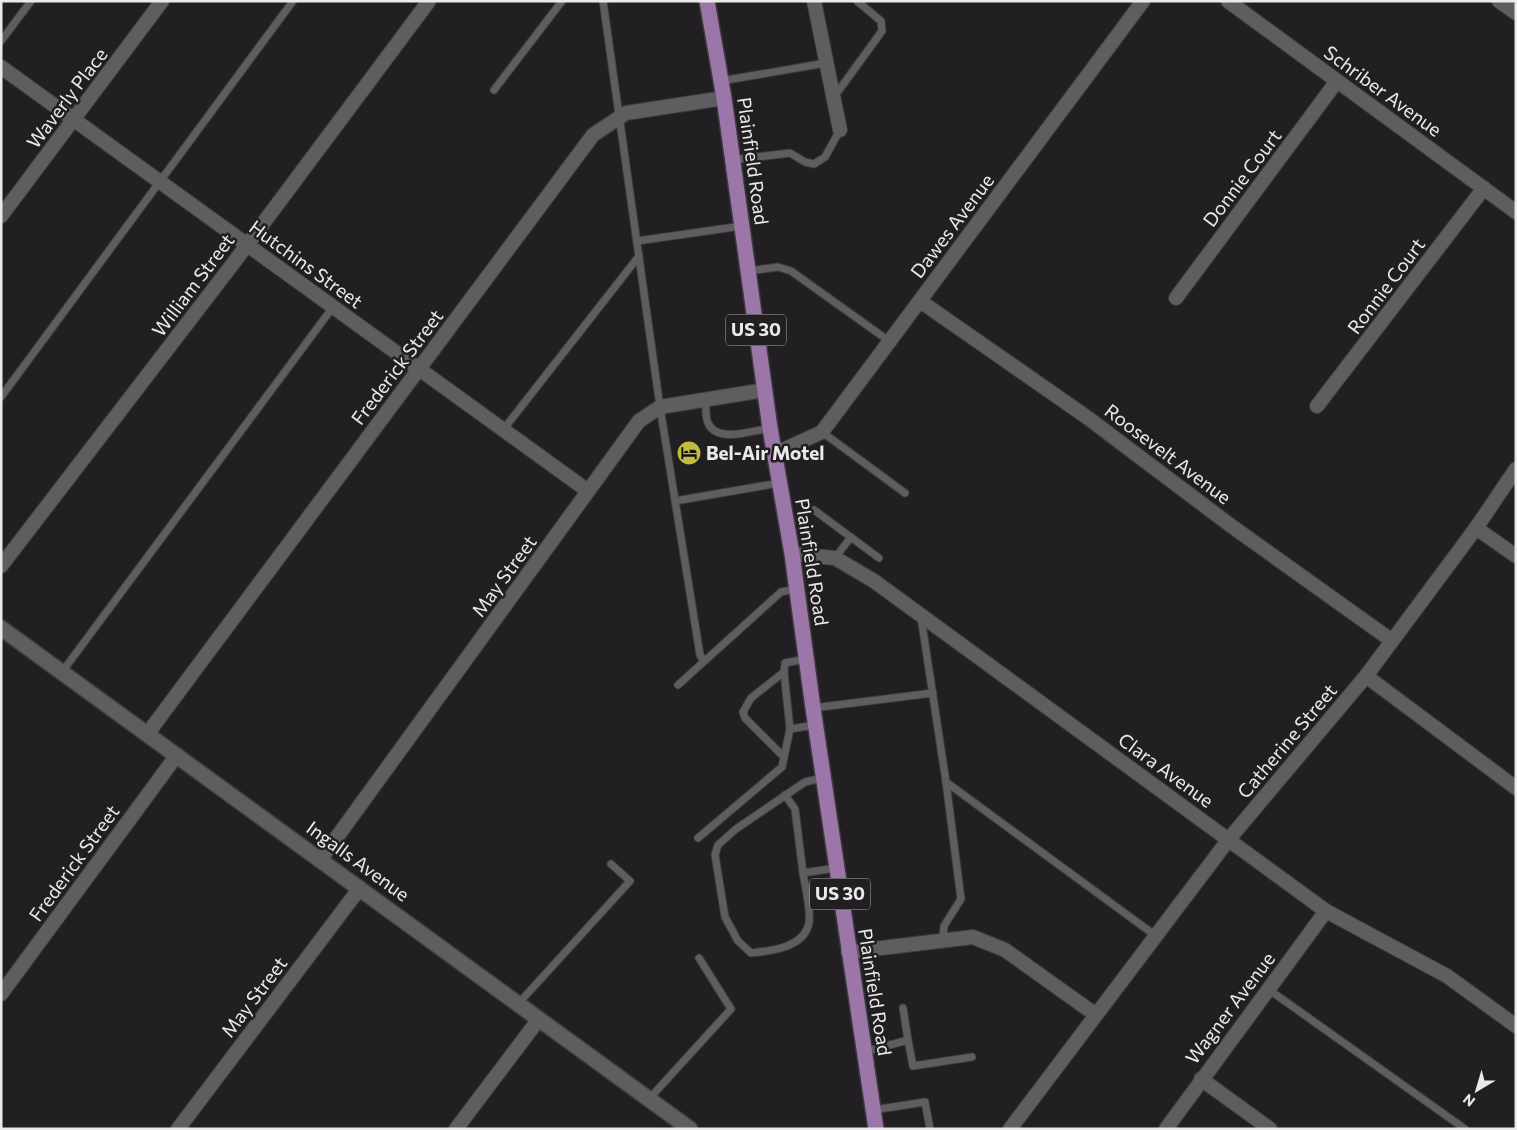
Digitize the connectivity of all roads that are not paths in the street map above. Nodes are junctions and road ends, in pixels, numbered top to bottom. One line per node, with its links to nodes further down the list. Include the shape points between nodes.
1 (31, 1): 14 (lane)
2 (162, 1): 23 (street, Waverly Place)
3 (294, 1): 26 (lane)
4 (429, 1): 32 (street, William Street)
5 (562, 1): 19 (lane)
6 (602, 1): 22 (lane)
7 (707, 1): 17 (main road, Plainfield Road / US 30)
8 (814, 1): 15 (street)
9 (856, 1): 21 (lane, via 881,20 882,31)
10 (1143, 1): 36 (street, Dawes Avenue)
11 (1228, 1): 18 (street, Schriber Avenue)
12 (1499, 1): 13 (street)
13 (1516, 13)
14 (1, 41)
15 (826, 63): 17 (lane); 21 (street)
16 (1, 67): 23 (street, Hutchins Street)
17 (721, 81): 20 (main road, Plainfield Road / US 30)
18 (1338, 81): 27 (street, Schriber Avenue); 35 (street, Donnie Court)
19 (494, 90)
20 (724, 98): 22 (street, Frederick Street, via 626,113); 25 (main road, Plainfield Road / US 30)
21 (833, 99): 24 (street)
22 (620, 118): 31 (lane); 39 (street, Frederick Street, via 593,135)
23 (74, 120): 26 (street, Hutchins Street); 29 (street, Waverly Place)
24 (840, 130): 25 (lane, via 825,156 814,164 790,152)
25 (732, 160): 30 (main road, Plainfield Road / US 30)
26 (159, 181): 32 (street, Hutchins Street); 41 (lane)
27 (1484, 188): 28 (street, Schriber Avenue); 43 (street, Ronnie Court)
28 (1516, 212)
29 (1, 216)
30 (742, 226): 31 (lane); 34 (main road, Plainfield Road / US 30)
31 (637, 241): 33 (lane)
32 (247, 245): 37 (street, Hutchins Street); 61 (street, William Street)
33 (639, 256): 44 (lane); 46 (lane)
34 (748, 271): 38 (lane, via 778,267 791,271); 40 (main road, Plainfield Road / US 30)
35 (1176, 298)
36 (920, 301): 38 (street, Dawes Avenue); 65 (street, Roosevelt Avenue, via 1088,418)
37 (334, 307): 39 (street, Hutchins Street); 68 (lane)
38 (889, 341): 47 (street, Dawes Avenue)
39 (420, 368): 46 (street, Hutchins Street); 76 (street, Frederick Street)
40 (765, 390): 42 (street, May Street); 45 (main road, Plainfield Road / US 30)
41 (1, 397)
42 (706, 400): 44 (street, May Street); 45 (lane, via 708,423 724,435)
43 (1317, 406)
44 (660, 407): 51 (street, May Street, via 639,421); 53 (lane)
45 (770, 428): 48 (main road, Plainfield Road / US 30)
46 (503, 430): 51 (street, Hutchins Street)
47 (822, 432): 48 (street, Dawes Avenue); 52 (lane)
48 (776, 454): 50 (main road, Plainfield Road / US 30)
49 (1516, 469): 55 (street, Catherine Street)
50 (779, 483): 53 (lane); 57 (main road, Plainfield Road / US 30)
51 (588, 491): 85 (street, May Street)
52 (905, 493)
53 (675, 502): 67 (lane, via 700,655)
54 (814, 510): 56 (lane)
55 (1476, 528): 58 (street); 65 (street, Catherine Street)
56 (851, 537): 59 (lane); 60 (lane)
57 (792, 554): 59 (street, Clara Avenue); 62 (main road, Plainfield Road / US 30)
58 (1516, 556)
59 (835, 558): 63 (street, Clara Avenue, via 874,580)
60 (879, 558)
61 (1, 566)
62 (796, 589): 66 (main road, Plainfield Road / US 30); 67 (lane, via 781,592)
63 (920, 614): 72 (lane); 84 (street, Clara Avenue)
64 (1, 628): 68 (street, Ingalls Avenue)
65 (1391, 640): 70 (street, Catherine Street)
66 (806, 659): 69 (lane, via 786,663); 73 (main road, Plainfield Road / US 30)
67 (704, 661): 71 (lane)
68 (62, 672): 76 (street, Ingalls Avenue)
69 (784, 672): 75 (lane); 78 (lane, via 752,698 743,712 745,718)
70 (1366, 676): 81 (street); 84 (street, Catherine Street)
71 (678, 685)
72 (932, 693): 73 (lane); 80 (lane)
73 (813, 708): 74 (main road, Plainfield Road / US 30)
74 (815, 724): 75 (lane); 79 (main road, Plainfield Road / US 30)
75 (790, 729): 78 (lane)
76 (148, 733): 77 (street, Ingalls Avenue)
77 (177, 755): 85 (street, Ingalls Avenue); 96 (street, Frederick Street)
78 (784, 757): 83 (lane, via 782,767)
79 (823, 778): 82 (lane, via 805,782); 87 (main road, Plainfield Road / US 30)
80 (946, 782): 91 (lane); 92 (lane, via 961,899 944,926)
81 (1516, 788)
82 (785, 795): 88 (lane, via 795,809); 88 (lane, via 718,844 715,855 725,917 738,941 751,953 781,950 800,937 809,924)
83 (698, 838)
84 (1229, 839): 90 (street, Clara Avenue); 91 (street, Catherine Street)
85 (321, 859): 89 (street, Ingalls Avenue)
86 (611, 864): 97 (lane, via 630,881)
87 (836, 868): 88 (lane); 93 (main road, Plainfield Road / US 30)
88 (803, 873)
89 (360, 888): 97 (street, Ingalls Avenue); 108 (street, May Street)
90 (1326, 911): 95 (street, Wagner Avenue); 101 (street, Clara Avenue, via 1447,976)
91 (1156, 936): 99 (street, Catherine Street)
92 (943, 940): 93 (street); 99 (street, via 973,937 1005,950)
93 (848, 952): 103 (main road, Plainfield Road / US 30)
94 (699, 958): 106 (lane, via 731,1009)
95 (1268, 989): 105 (street, Wagner Avenue); 116 (lane)
96 (1, 994)
97 (518, 1004): 100 (street, Ingalls Avenue)
98 (903, 1008): 102 (lane)
99 (1096, 1015): 113 (street, Catherine Street)
100 (539, 1019): 106 (street, Ingalls Avenue); 109 (street)
101 (1516, 1026)
102 (908, 1040): 103 (lane); 104 (lane, via 913,1066)
103 (864, 1052): 107 (main road, Plainfield Road / US 30)
104 (972, 1057)
105 (1201, 1079): 114 (street, Wagner Avenue); 115 (street)
106 (649, 1099): 110 (street, Ingalls Avenue)
107 (873, 1110): 111 (main road, Plainfield Road / US 30); 112 (lane, via 925,1102)
108 (178, 1129)
109 (456, 1129)
110 (690, 1129)
111 (876, 1129)
112 (930, 1129)
113 (1010, 1129)
114 (1166, 1129)
115 (1270, 1129)
116 (1465, 1129)

